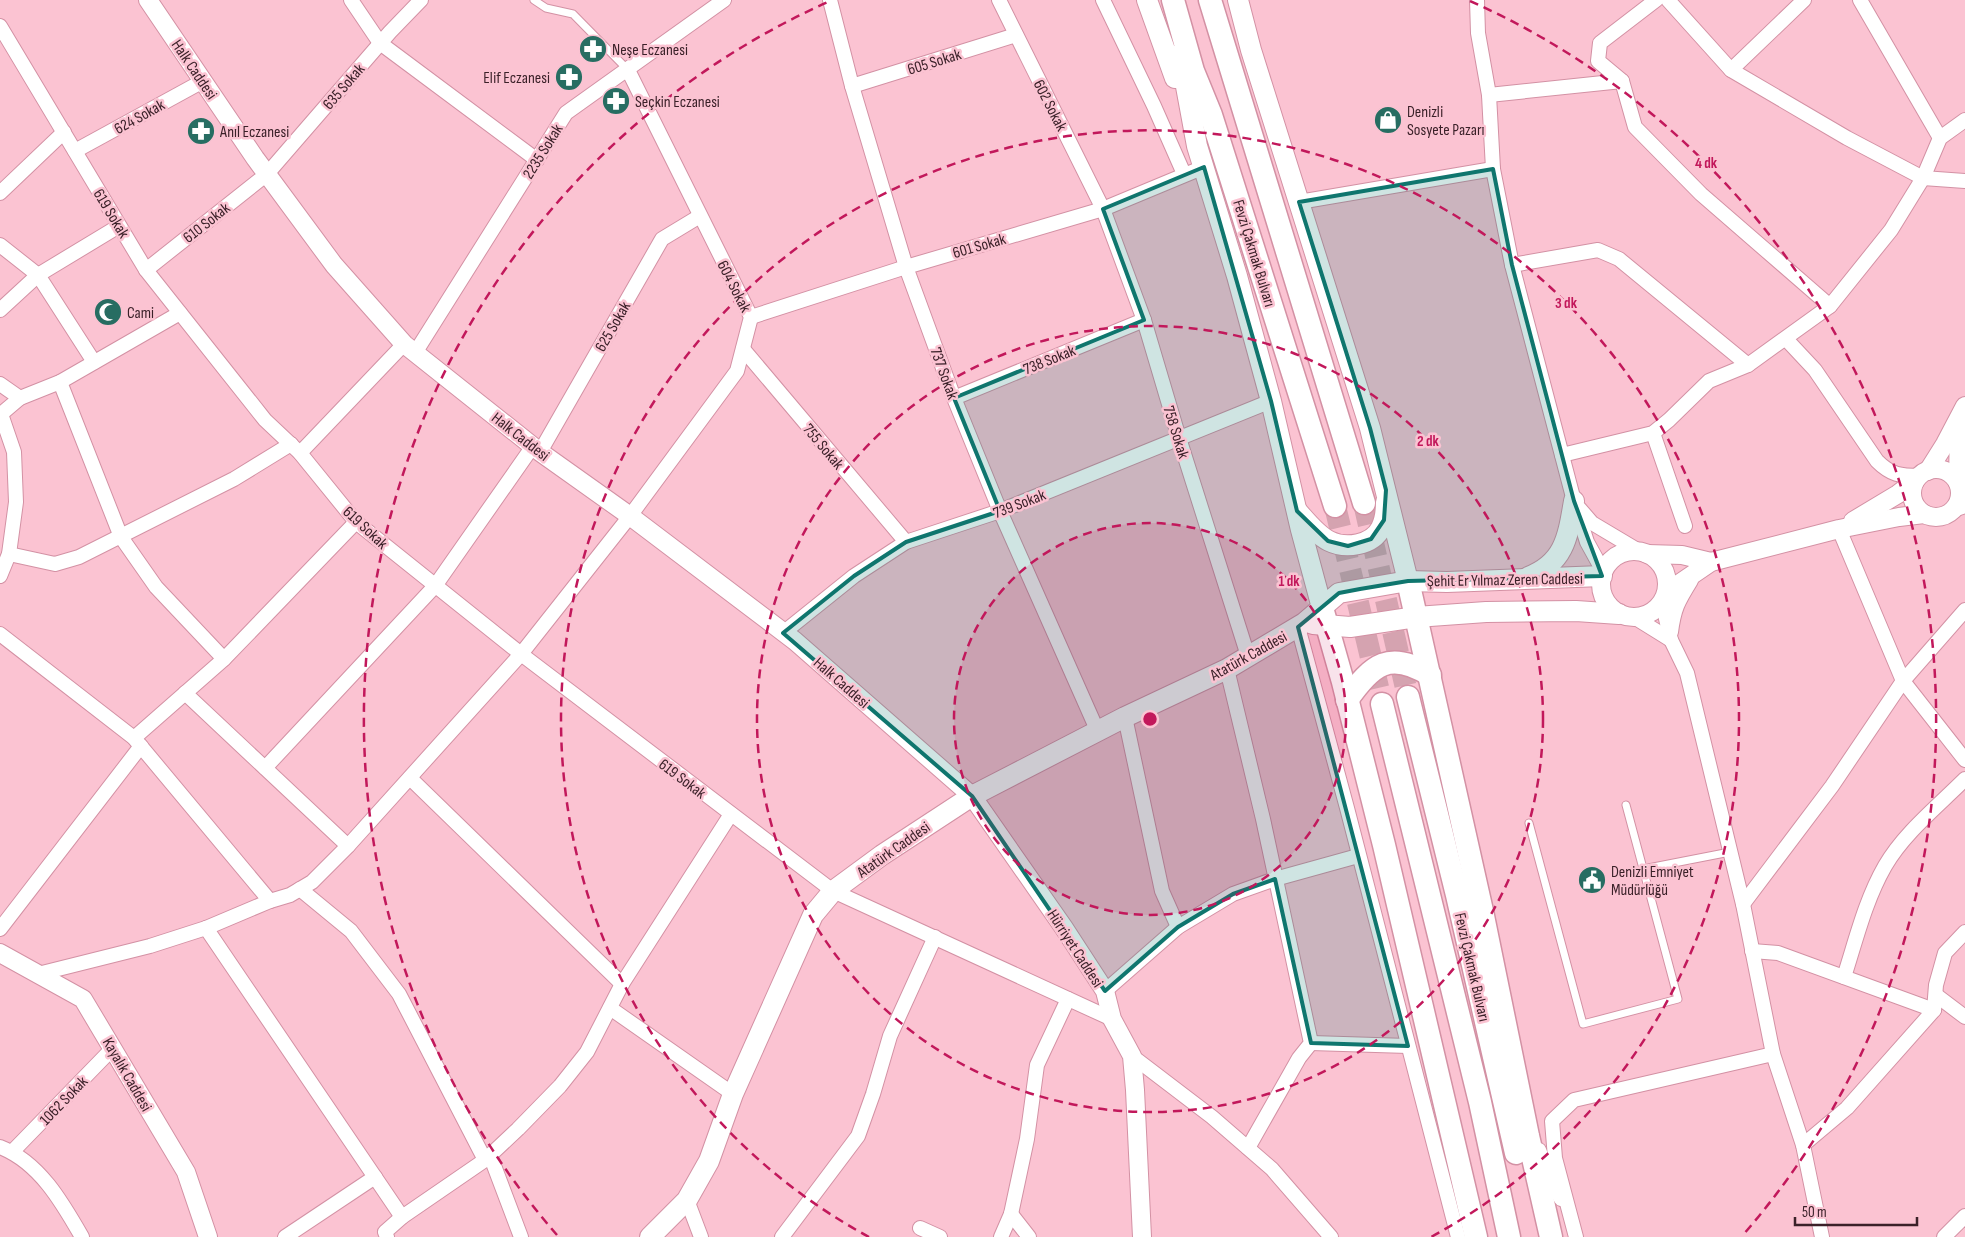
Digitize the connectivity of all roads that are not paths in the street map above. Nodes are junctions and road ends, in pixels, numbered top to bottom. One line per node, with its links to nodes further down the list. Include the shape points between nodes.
1 (148, 0): 26 (street, Halk Caddesi)
2 (351, 0): 22 (street)
3 (421, 0): 22 (street, 635 Sokak)
4 (534, 0): 23 (lane, via 546,8 573,14)
5 (724, 0): 23 (street, 2235 Sokak)
6 (830, 0): 28 (street, 737 Sokak)
7 (999, 0): 21 (street, 602 Sokak)
8 (1103, 0): 40 (street)
9 (1147, 0): 34 (main road)
10 (1172, 0): 30 (main road, Fevzi Çakmak Bulvarı, via 1193,71); 34 (main road)
11 (1185, 0): 30 (main road)
12 (1210, 0): 25 (main road, Fevzi Çakmak Bulvarı)
13 (1218, 0): 25 (main road)
14 (1477, 0): 29 (street, via 1478,33)
15 (1656, 0): 27 (street, via 1600,43 1598,61)
16 (1668, 0): 24 (street)
17 (1804, 0): 24 (street)
18 (1860, 0): 33 (street)
19 (1238, 4): 44 (main road)
20 (0, 26): 32 (street, 619 Sokak)
21 (1016, 36): 28 (street, 605 Sokak); 45 (street, 602 Sokak)
22 (380, 43): 36 (street); 39 (street, 635 Sokak)
23 (628, 70): 36 (street, 2235 Sokak, via 566,114); 46 (street, 604 Sokak)
24 (1732, 70): 41 (street, via 1847,138)
25 (1234, 76): 79 (main road, Fevzi Çakmak Bulvarı)
26 (203, 81): 35 (street, 624 Sokak); 39 (street, Halk Caddesi)
27 (1622, 81): 29 (street); 53 (street, via 1635,127 1701,194)
28 (852, 86): 50 (street, 737 Sokak)
29 (1489, 95): 38 (street)
30 (1211, 115): 80 (main road, Fevzi Çakmak Bulvarı)
31 (1965, 120): 33 (street)
32 (64, 132): 35 (street, 619 Sokak); 43 (street)
33 (1940, 138): 41 (street)
34 (1197, 146): 37 (main road)
35 (75, 151): 47 (street, 619 Sokak)
36 (537, 160): 59 (street, 2235 Sokak)
37 (1204, 167): 40 (street, 601 Sokak); 67 (main road)
38 (1493, 169): 44 (street); 49 (street)
39 (267, 174): 51 (street, 610 Sokak); 59 (street, Halk Caddesi, via 334,265)
40 (1184, 174): 45 (street, 601 Sokak)
41 (1923, 178): 42 (street); 53 (street, via 1891,230)
42 (1965, 181)
43 (0, 193)
44 (1299, 202): 77 (main road, via 1370,428)
45 (1103, 209): 50 (street, 601 Sokak); 57 (street, 758 Sokak)
46 (700, 216): 56 (street, 604 Sokak); 73 (street, 625 Sokak, via 662,239)
47 (119, 226): 51 (street, 619 Sokak); 52 (street)
48 (0, 245): 52 (street)
49 (1512, 265): 62 (street, via 1598,250 1619,259); 74 (street)
50 (906, 267): 56 (street, 601 Sokak); 66 (street, 737 Sokak)
51 (146, 270): 55 (street, 619 Sokak)
52 (38, 275): 54 (street); 61 (street)
53 (1830, 306): 58 (street)
54 (0, 310)
55 (180, 313): 61 (street); 72 (street, 619 Sokak, via 265,420)
56 (751, 317): 60 (street, 604 Sokak)
57 (1144, 320): 66 (street, 738 Sokak); 71 (street, 758 Sokak)
58 (1786, 339): 62 (street); 75 (street, via 1815,370 1877,461 1886,470 1903,476)
59 (410, 349): 72 (street, 2235 Sokak); 73 (street, Halk Caddesi)
60 (743, 349): 85 (street, 604 Sokak, via 736,371); 90 (street, 755 Sokak)
61 (94, 362): 63 (street)
62 (1748, 365): 70 (street, via 1709,381)
63 (60, 382): 65 (street); 89 (street)
64 (0, 384): 65 (street)
65 (20, 398): 69 (street)
66 (954, 398): 82 (street, 737 Sokak)
67 (1271, 401): 71 (street, 739 Sokak); 83 (main road)
68 (1962, 411): 75 (street, via 1946,444); 76 (street)
69 (1, 415): 92 (street, via 14,452 16,502)
70 (1653, 433): 74 (street); 87 (street)
71 (1179, 438): 82 (street, 739 Sokak); 109 (street, 758 Sokak)
72 (295, 449): 86 (street, 619 Sokak); 89 (street, 2235 Sokak)
73 (536, 449): 85 (street, Halk Caddesi); 98 (street, 625 Sokak)
74 (1562, 455): 78 (street)
75 (1921, 476): 76 (street, via 1942,470); 84 (street, via 1912,496 1914,504); 88 (street, via 1898,494)
76 (1961, 485): 81 (street)
77 (1386, 490): 83 (main road, via 1381,530 1358,544 1348,546 1328,541); 97 (main road)
78 (1574, 501): 91 (street, via 1592,523); 94 (street, via 1587,542); 96 (main road, via 1561,552 1548,567)
79 (1364, 504)
80 (1335, 506)
81 (1959, 508): 84 (street, via 1938,517)
82 (1000, 511): 90 (street, 739 Sokak); 119 (street, 737 Sokak)
83 (1297, 511): 101 (main road)
84 (1924, 514): 88 (street)
85 (630, 516): 105 (street, Halk Caddesi); 108 (street, 604 Sokak)
86 (356, 522): 98 (street, 619 Sokak); 110 (street)
87 (1684, 526)
88 (1839, 529): 93 (street); 113 (street)
89 (121, 537): 92 (street, 2235 Sokak, via 79,558 55,564); 110 (street, via 156,587)
90 (906, 542): 105 (street, 739 Sokak, via 854,576)
91 (1643, 552): 93 (street, via 1682,555); 94 (street, via 1617,556); 99 (street, via 1658,561 1665,570 1668,581)
92 (9, 554): 95 (street)
93 (1702, 567): 99 (street); 107 (street, via 1675,603)
94 (1602, 573): 96 (main road, Şehit Er Yılmaz Zeren Caddesi); 102 (street, via 1605,600)
95 (0, 576)
96 (1521, 580): 97 (main road, Şehit Er Yılmaz Zeren Caddesi)
97 (1408, 581): 101 (main road, Şehit Er Yılmaz Zeren Caddesi, via 1339,593); 103 (main road)
98 (435, 586): 108 (street, 619 Sokak); 122 (street, 625 Sokak)
99 (1664, 597): 102 (street, via 1645,616); 107 (street)
100 (1965, 610): 113 (street)
101 (1324, 616): 103 (main road, via 1350,627); 104 (main road, Atatürk Caddesi); 116 (main road)
102 (1627, 616): 103 (main road, via 1576,611 1447,613); 107 (street)
103 (1416, 617): 112 (main road)
104 (1301, 625): 109 (main road, Atatürk Caddesi); 131 (street)
105 (784, 633): 125 (street, Halk Caddesi)
106 (0, 634): 120 (street)
107 (1670, 636): 130 (street, via 1687,673)
108 (521, 654): 123 (street, 604 Sokak); 127 (street, 619 Sokak)
109 (1248, 656): 111 (main road, Atatürk Caddesi)
110 (224, 659): 114 (street)
111 (1227, 669): 118 (main road, Atatürk Caddesi); 133 (street)
112 (1430, 676): 116 (main road, via 1408,664 1386,663 1366,676); 161 (main road)
113 (1903, 681): 121 (street); 137 (street, via 1832,786)
114 (185, 693): 120 (street); 122 (street)
115 (1408, 697): 189 (main road, Fevzi Çakmak Bulvarı)
116 (1348, 700): 187 (main road)
117 (1382, 704): 188 (main road, Fevzi Çakmak Bulvarı, via 1480,1102)
118 (1125, 717): 119 (main road, Atatürk Caddesi); 138 (street, via 1162,891)
119 (1098, 732): 125 (main road, Atatürk Caddesi)
120 (137, 742): 136 (street); 140 (street)
121 (1965, 760)
122 (265, 768): 129 (street)
123 (410, 778): 129 (street, 604 Sokak); 147 (street)
124 (1965, 779): 146 (street, via 1902,842 1886,865 1868,900)
125 (972, 796): 135 (main road, Atatürk Caddesi); 148 (street, Hürriyet Caddesi)
126 (1626, 805): 132 (lane)
127 (731, 814): 135 (street, 619 Sokak); 147 (street)
128 (1529, 823): 132 (lane, via 1583,1024 1678,999)
129 (348, 846): 134 (street, 604 Sokak, via 312,882)
130 (1730, 852): 132 (lane); 137 (street)
131 (1358, 856): 133 (street); 156 (street)
132 (1643, 869)
133 (1275, 878): 138 (street, via 1233,894); 155 (street)
134 (300, 889): 136 (street, 604 Sokak); 165 (street, via 351,931 399,994)
135 (833, 891): 142 (street, 619 Sokak); 160 (main road, Atatürk Caddesi, via 813,914)
136 (270, 901): 139 (street, 604 Sokak)
137 (1743, 904): 143 (street)
138 (1178, 927): 148 (street)
139 (206, 928): 145 (street, 604 Sokak, via 150,946); 166 (street)
140 (0, 929)
141 (1965, 932): 149 (street, via 1946,954)
142 (935, 937): 150 (street, 619 Sokak); 173 (street, via 890,1036 858,1136)
143 (1752, 951): 146 (street, via 1778,954); 158 (street)
144 (0, 953): 145 (street, Kayalık Caddesi)
145 (38, 974): 157 (street, Kayalık Caddesi, via 83,999)
146 (1844, 978): 152 (street)
147 (622, 984): 151 (street)
148 (1104, 991): 154 (street, Hürriyet Caddesi)
149 (1936, 995): 152 (street); 153 (street)
150 (1068, 999): 154 (street, 619 Sokak); 168 (street, via 1037,1065 1027,1139)
151 (610, 1008): 160 (street); 165 (street, via 587,1052 560,1086)
152 (1934, 1010): 162 (street, via 1847,1108)
153 (1965, 1017)
154 (1112, 1020): 159 (street, Hürriyet Caddesi)
155 (1311, 1043): 156 (street); 163 (street, via 1299,1058)
156 (1408, 1046): 186 (street)
157 (113, 1048): 164 (street, 1062 Sokak); 175 (street, Kayalık Caddesi, via 186,1172)
158 (1774, 1054): 162 (street); 172 (street, via 1574,1100 1552,1121 1555,1158)
159 (1132, 1056): 163 (street); 184 (street, Hürriyet Caddesi)
160 (733, 1094): 167 (main road, Atatürk Caddesi, via 709,1161)
161 (1528, 1136): 172 (street, via 1540,1152); 190 (main road)
162 (1803, 1144): 191 (street)
163 (1248, 1148): 185 (street, via 1272,1168)
164 (6, 1150): 174 (street, via 43,1178)
165 (487, 1157): 170 (street); 178 (street)
166 (375, 1177): 170 (street); 176 (street)
167 (687, 1200): 179 (main road, Atatürk Caddesi); 180 (street)
168 (1011, 1214): 182 (street); 183 (street)
169 (1965, 1216): 192 (street)
170 (402, 1217): 177 (street, via 384,1232)
171 (920, 1228): 181 (street)
172 (1575, 1234)
173 (786, 1235)
174 (82, 1237)
175 (208, 1237)
176 (285, 1237)
177 (387, 1237)
178 (521, 1237)
179 (650, 1237)
180 (701, 1237)
181 (940, 1237)
182 (1001, 1237)
183 (1029, 1237)
184 (1142, 1237)
185 (1331, 1237)
186 (1458, 1237)
187 (1476, 1237)
188 (1509, 1237)
189 (1535, 1237)
190 (1551, 1237)
191 (1822, 1237)
192 (1944, 1237)

